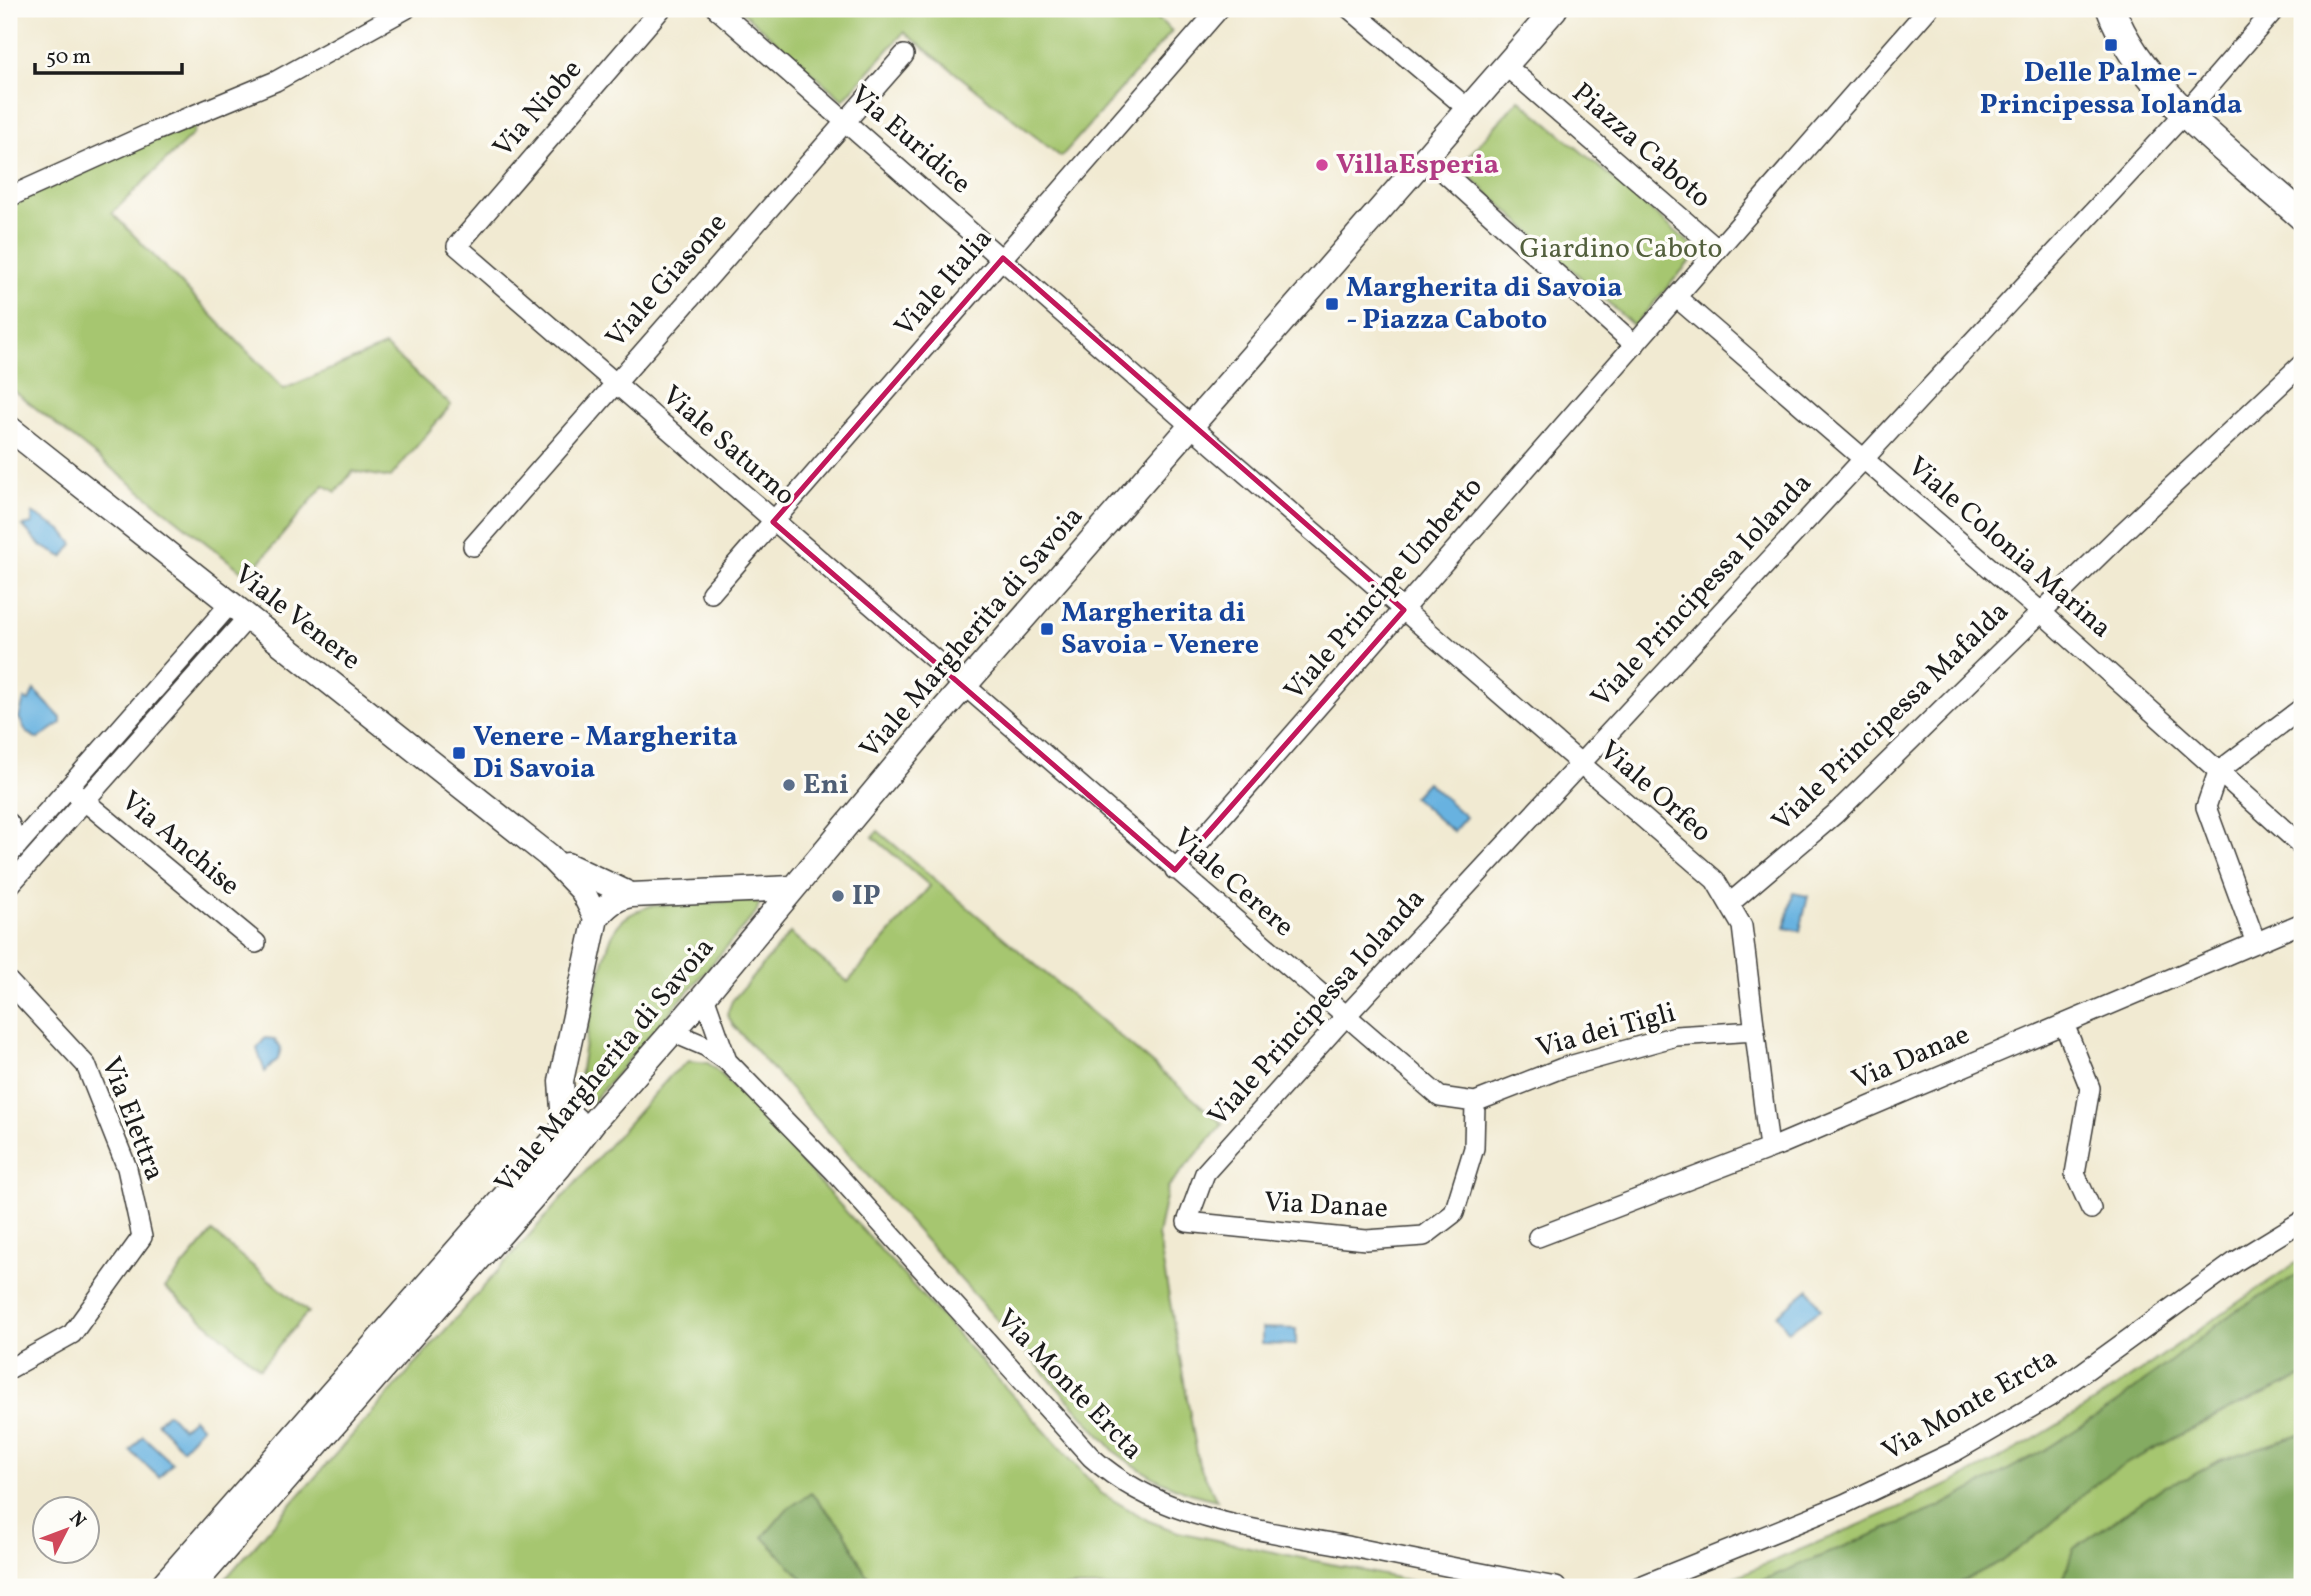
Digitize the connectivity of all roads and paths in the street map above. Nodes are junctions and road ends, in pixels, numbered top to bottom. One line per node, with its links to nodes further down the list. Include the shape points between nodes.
1 (406, 9): 16 (street, via 276,81)
2 (661, 9): 18 (street, Via Niobe)
3 (717, 9): 14 (street, Via Euridice)
4 (1219, 9): 20 (street, Viale Italia)
5 (1350, 9): 12 (street)
6 (1555, 9): 11 (street, Viale Margherita di Savoia)
7 (1928, 9): 19 (street)
8 (2111, 9): 13 (main road, via 2131,51)
9 (2275, 9): 13 (street, Viale Principessa Iolanda)
10 (904, 54): 14 (street, Viale Giasone)
11 (1506, 66): 12 (street, Viale Margherita di Savoia); 19 (street, Piazza Caboto)
12 (1468, 109): 15 (street, Viale Margherita di Savoia)
13 (2186, 112): 17 (main road); 27 (street, Viale Principessa Iolanda)
14 (845, 121): 20 (street, Via Euridice); 24 (street, Viale Giasone)
15 (1426, 156): 22 (street); 25 (street, Viale Margherita di Savoia)
16 (9, 197)
17 (2302, 216)
18 (457, 246): 24 (street, Viale Saturno)
19 (1717, 249): 21 (street, Piazza Caboto)
20 (1003, 258): 25 (street, Via Euridice); 28 (street, Viale Italia)
21 (1676, 297): 22 (street, Piazza Caboto); 27 (street, Viale Colonia Marina)
22 (1635, 345): 32 (street, Viale Principe Umberto)
23 (2302, 365): 33 (street, Viale Principessa Mafalda)
24 (614, 384): 28 (street, Viale Saturno); 29 (street, Viale Giasone)
25 (1191, 426): 32 (street, Viale Orfeo); 34 (street, Viale Margherita di Savoia)
26 (9, 428): 31 (street, Viale Venere)
27 (1864, 459): 33 (street, Viale Colonia Marina); 36 (street, Viale Principessa Iolanda)
28 (773, 522): 30 (street, Viale Italia); 34 (street, Viale Saturno)
29 (473, 546)
30 (711, 593)
31 (239, 610): 38 (street); 39 (street); 43 (street, Viale Venere)
32 (1404, 610): 36 (street, Viale Orfeo); 44 (street, Viale Principe Umberto)
33 (2041, 612): 37 (street, Viale Colonia Marina); 48 (street, Viale Principessa Mafalda, via 1835,814)
34 (964, 686): 44 (street, Viale Cerere); 47 (street, Viale Margherita di Savoia, via 792,888)
35 (2302, 708): 37 (street)
36 (1578, 763): 48 (street, Viale Orfeo, via 1716,880); 55 (street, Viale Principessa Iolanda)
37 (2220, 772): 41 (street, Viale Colonia Marina); 52 (street, via 2206,807)
38 (69, 787): 39 (street, Via Anchise); 42 (street)
39 (84, 801): 45 (street); 51 (street, Via Anchise)
40 (9, 823): 42 (street)
41 (2302, 846)
42 (13, 850)
43 (548, 855): 46 (street); 49 (street, via 582,890)
44 (1175, 870): 55 (street, Viale Cerere)
45 (9, 886)
46 (631, 895): 47 (street); 49 (street, via 617,899)
47 (771, 899): 54 (street, Viale Margherita di Savoia)
48 (1729, 904): 57 (street, Viale Orfeo, via 1742,926)
49 (596, 918): 61 (street, via 561,1081)
50 (2302, 923): 52 (street, Via Danae)
51 (256, 943)
52 (2256, 943): 56 (street, Via Danae)
53 (9, 982): 68 (street, Via Elettra, via 86,1065 127,1168 142,1237 72,1334)
54 (704, 996): 58 (street, Viale Margherita di Savoia); 59 (street)
55 (1345, 1017): 60 (street, Viale Cerere, via 1440,1097); 66 (street, Viale Principessa Iolanda, via 1205,1172)
56 (2064, 1024): 63 (street, Via Danae); 64 (street, via 2090,1088 2075,1174)
57 (1755, 1031): 60 (street, Via dei Tigli, via 1676,1036 1562,1068); 63 (street, Viale Orfeo)
58 (672, 1032): 59 (street); 62 (street, Viale Margherita di Savoia)
59 (727, 1061): 71 (street, Via Monte Ercta, via 834,1171 1091,1457 1120,1481 1161,1504 1200,1517)
60 (1475, 1102): 66 (street, Via Danae, via 1474,1148 1454,1213 1424,1236 1366,1240)
61 (566, 1115): 62 (street, via 580,1123); 69 (street, Viale Margherita di Savoia, via 566,1124 556,1138)
62 (595, 1120): 70 (street, Viale Margherita di Savoia, via 560,1166)
63 (1769, 1148): 67 (street, Via Danae)
64 (2091, 1209)
65 (2302, 1221): 72 (street, Via Monte Ercta, via 2235,1262 2049,1397 1975,1440 1844,1504)
66 (1187, 1222)
67 (1538, 1237)
68 (9, 1369)
69 (161, 1587)
70 (192, 1587)
71 (1556, 1587)
72 (1638, 1587)

